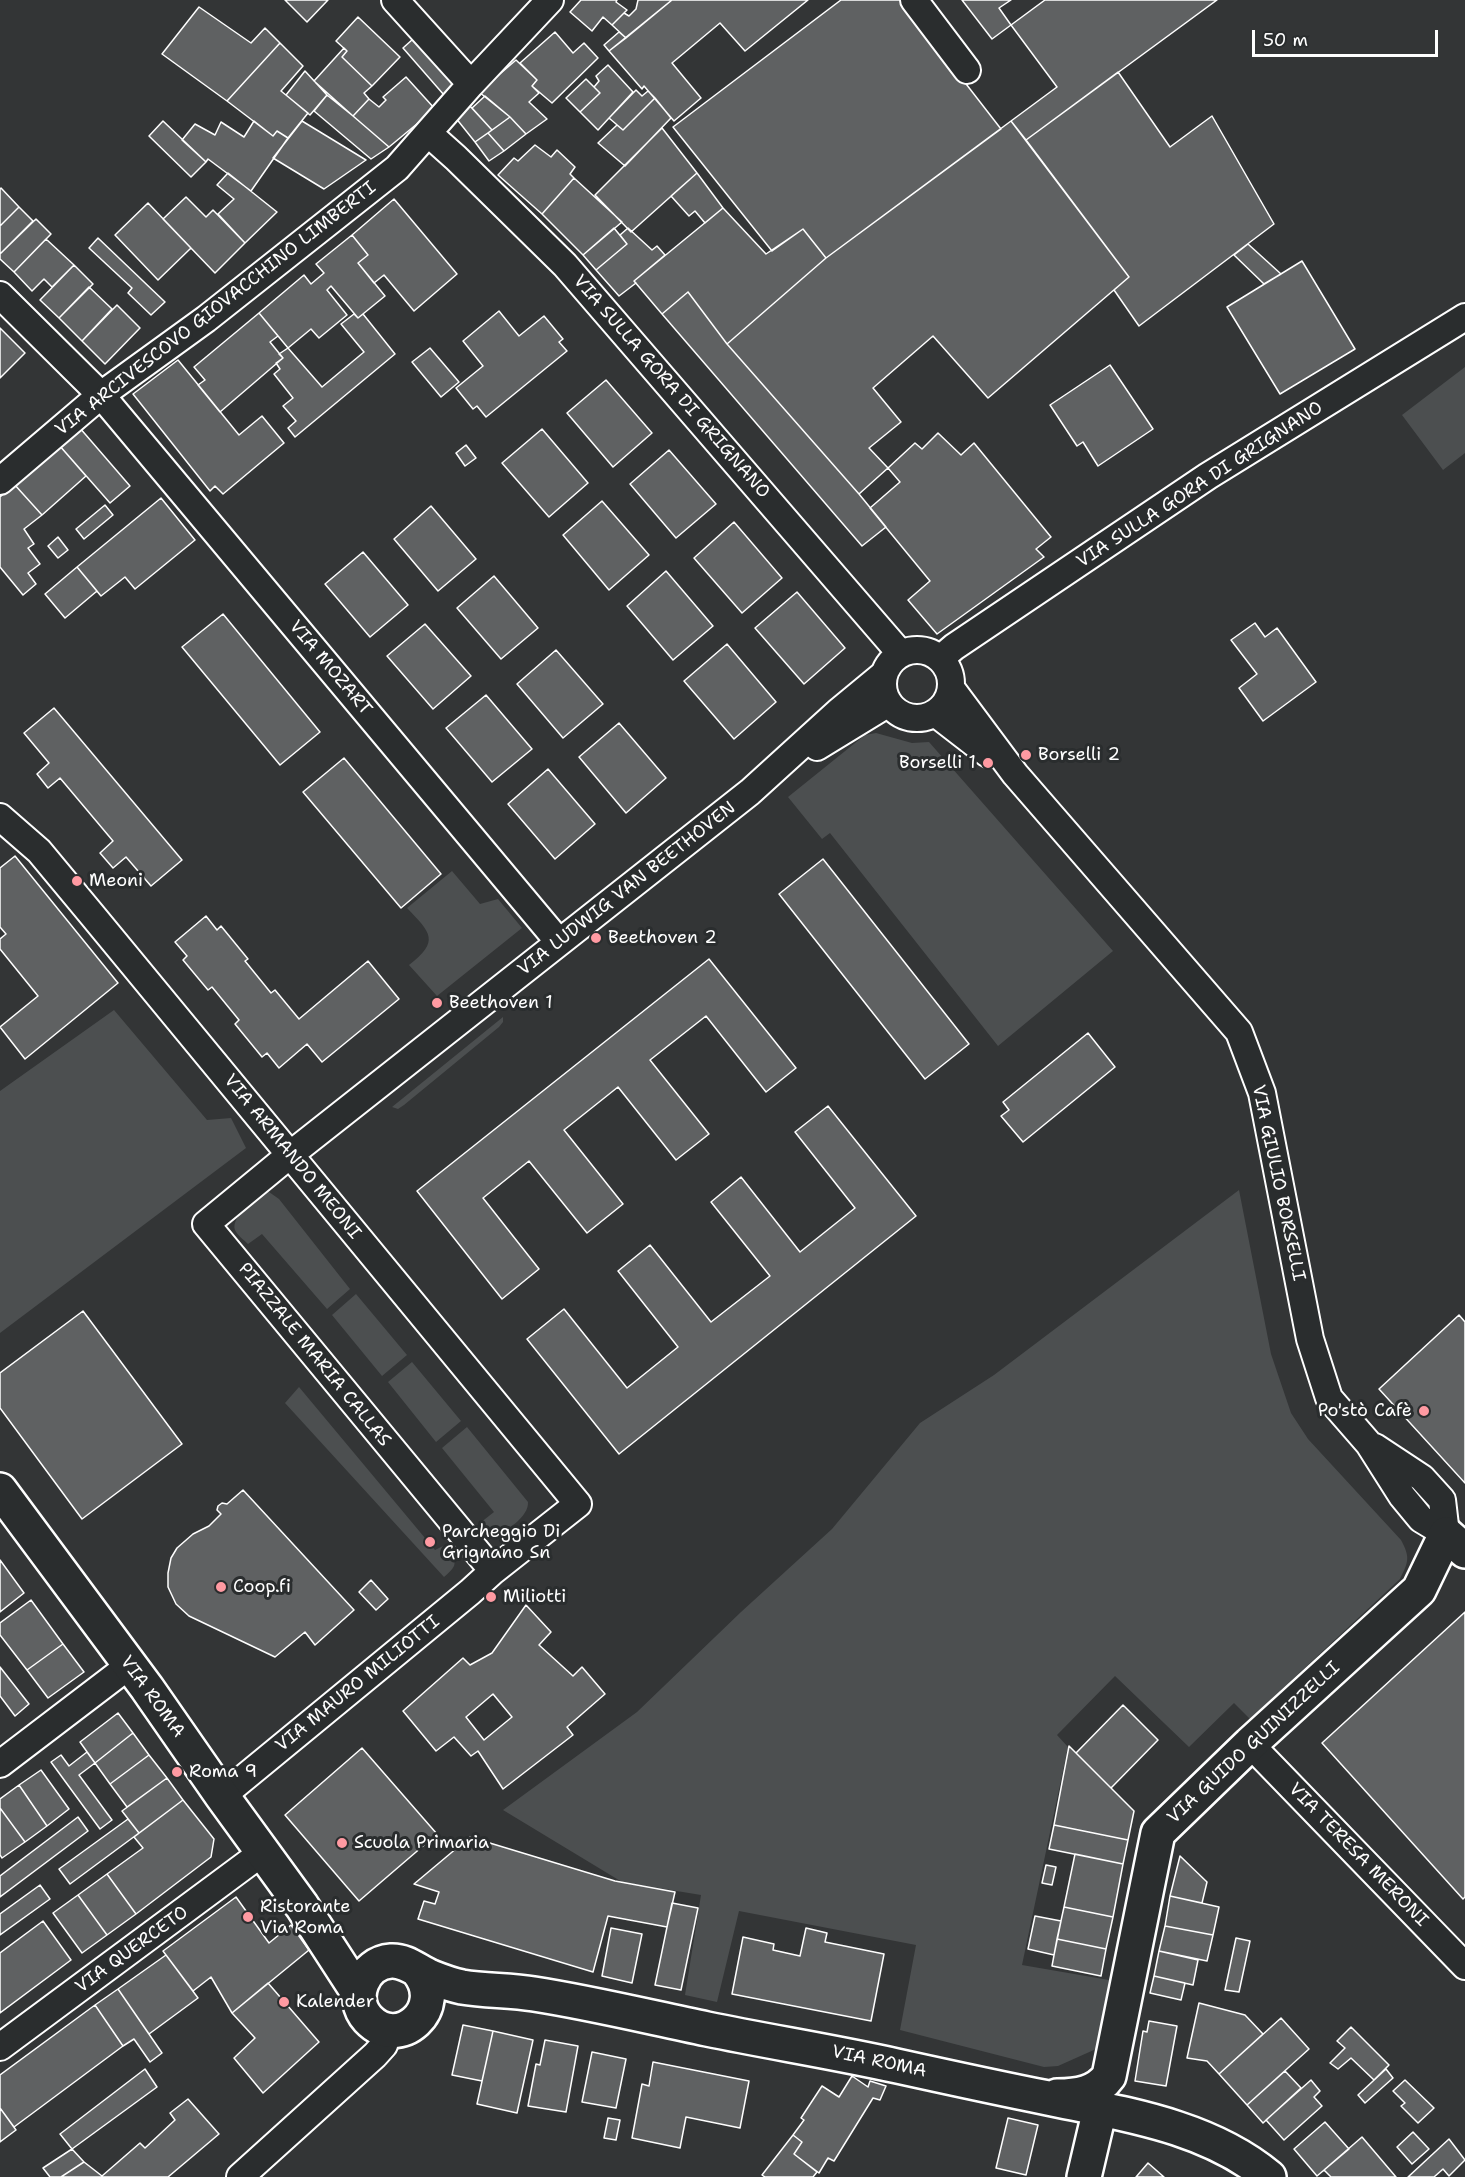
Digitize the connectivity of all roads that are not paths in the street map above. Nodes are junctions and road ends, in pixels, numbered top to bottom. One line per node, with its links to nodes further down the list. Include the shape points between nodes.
1 (395, 0): 5 (street)
2 (550, 0): 5 (street, VIA ARCIVESCOVO GIOVACCHINO LIMBERTI)
3 (914, 0): 4 (street)
4 (967, 70)
5 (471, 84): 6 (street, VIA ARCIVESCOVO GIOVACCHINO LIMBERTI)
6 (428, 133): 9 (street, VIA ARCIVESCOVO GIOVACCHINO LIMBERTI, via 397,168 207,319); 11 (street, VIA SULLA GORA DI GRIGNANO, via 565,265)
7 (0, 295): 9 (street, VIA MOZART)
8 (1465, 317): 12 (street, VIA SULLA GORA DI GRIGNANO, via 1208,476)
9 (101, 394): 10 (street, VIA ARCIVESCOVO GIOVACCHINO LIMBERTI); 20 (street, VIA MOZART)
10 (0, 481)
11 (901, 654): 12 (street, via 916,650 930,652); 13 (street, via 891,661)
12 (940, 659): 14 (street, via 949,672)
13 (884, 674): 15 (street); 18 (street, VIA LUDWIG VAN BEETHOVEN)
14 (951, 688): 16 (street, via 944,705); 17 (street, VIA GIULIO BORSELLI)
15 (889, 704): 16 (street, via 897,712 918,718); 18 (street, VIA LUDWIG VAN BEETHOVEN)
16 (935, 712): 17 (street, VIA GIULIO BORSELLI)
17 (1015, 774): 24 (street, VIA GIULIO BORSELLI, via 1239,1032 1262,1093 1311,1339 1329,1398 1370,1444 1422,1478 1442,1500)
18 (766, 779): 20 (street, VIA LUDWIG VAN BEETHOVEN)
19 (0, 817): 21 (street, VIA ARMANDO MEONI, via 39,851)
20 (559, 942): 21 (street, VIA LUDWIG VAN BEETHOVEN)
21 (291, 1154): 23 (street, VIA ARMANDO MEONI); 25 (street, PIAZZALE MARIA CALLAS, via 206,1224)
22 (1, 1493): 26 (street, VIA ROMA)
23 (578, 1504): 25 (street, VIA MAURO MILIOTTI)
24 (1459, 1537): 27 (street, VIA GUIDO GUINIZZELLI, via 1419,1590)
25 (493, 1571): 29 (street, VIA MAURO MILIOTTI)
26 (130, 1665): 28 (street); 29 (street, VIA ROMA)
27 (1250, 1744): 33 (street, VIA TERESA MERONI); 40 (street, VIA GUIDO GUINIZZELLI, via 1158,1833)
28 (0, 1764)
29 (222, 1796): 30 (street, VIA ROMA)
30 (263, 1852): 31 (street, VIA ROMA); 39 (street, VIA QUERCETO)
31 (302, 1906): 32 (street, VIA ROMA, via 347,1947); 36 (street, VIA ROMA)
32 (379, 1964): 34 (street, VIA ROMA, via 400,1961); 36 (street, via 369,1971)
33 (1465, 1966)
34 (417, 1971): 35 (street, VIA ROMA); 37 (street, via 427,1985)
35 (475, 1989): 37 (street, VIA ROMA, via 446,1997); 41 (street, VIA ROMA, via 534,1994)
36 (359, 1994): 38 (street, VIA ROMA, via 370,2022)
37 (425, 2010): 38 (street, VIA ROMA, via 414,2024)
38 (388, 2030): 44 (street, via 384,2045 375,2055)
39 (0, 2047)
40 (1109, 2076): 41 (street, via 1102,2085 1084,2093); 43 (street, via 1116,2100)
41 (1037, 2096): 42 (street, VIA ROMA)
42 (1100, 2109): 43 (street, VIA ROMA); 45 (street)
43 (1154, 2121): 46 (street, VIA ROMA, via 1209,2141)
44 (240, 2177)
45 (1084, 2177)
46 (1269, 2177)

